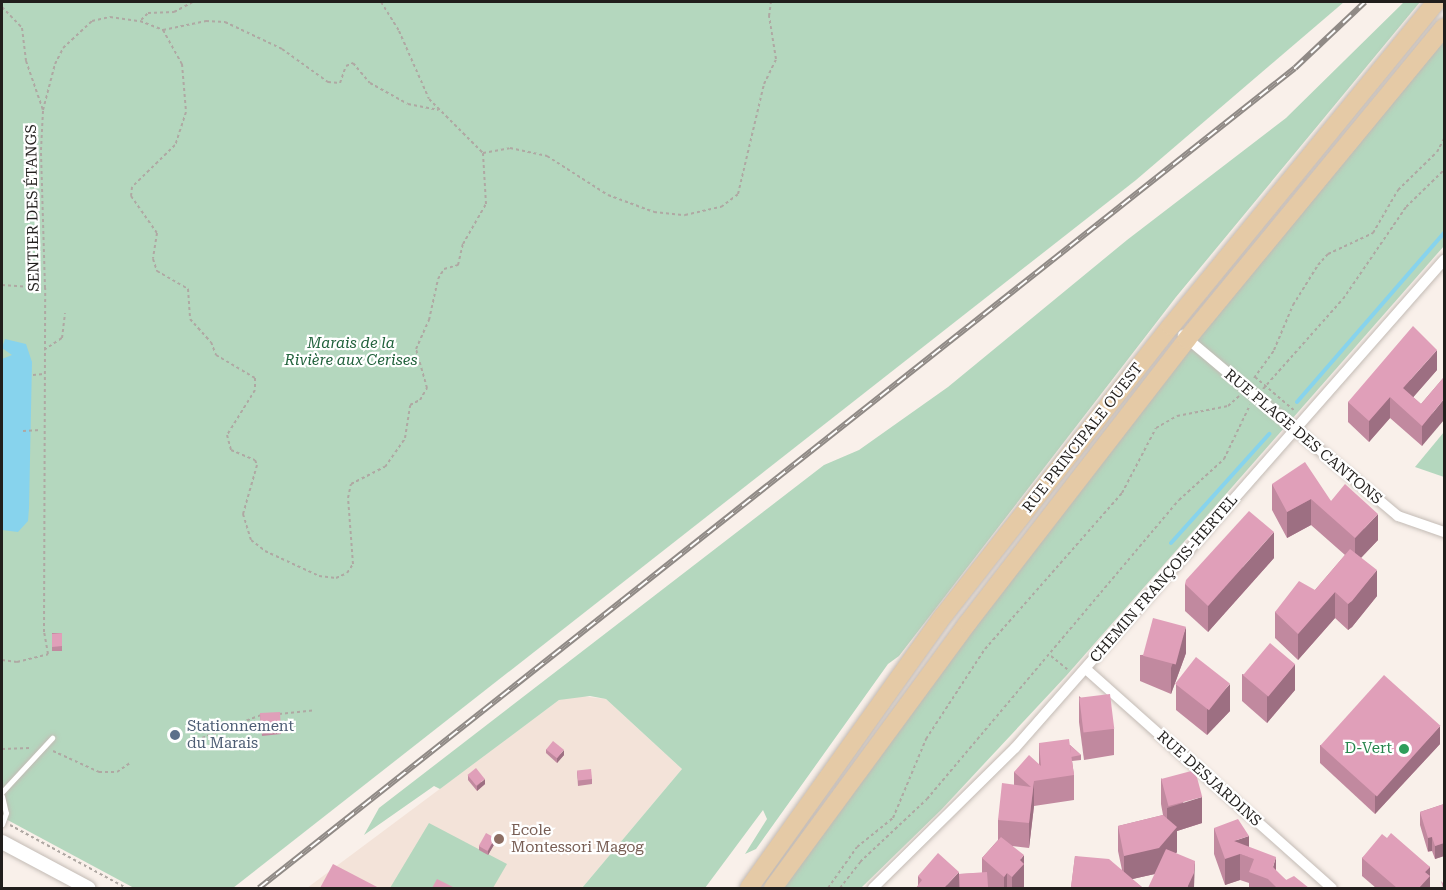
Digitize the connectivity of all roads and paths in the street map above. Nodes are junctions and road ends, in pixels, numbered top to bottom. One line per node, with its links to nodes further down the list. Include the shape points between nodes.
1 (193, 2): 6 (path, via 174,12 148,14)
2 (381, 2): 10 (path, via 399,31 419,81)
3 (771, 2): 12 (path, via 769,16 776,56 764,84 738,195 705,213 685,215 631,206 547,156 523,150)
4 (1436, 2): 18 (main road, RUE PRINCIPALE OUEST)
5 (2, 7): 9 (path, via 22,28 26,61)
6 (140, 21): 8 (path, SENTIER DES ÉTANGS); 9 (path, SENTIER DES ÉTANGS, via 110,17 92,21 76,34 55,64)
7 (1444, 27): 19 (main road, RUE PRINCIPALE OUEST)
8 (163, 30): 10 (path, via 206,21 225,22 282,49 328,82 340,82 346,66 353,63 370,82 408,104); 12 (path, via 182,64 186,111 175,145 132,188 131,196 157,233 153,259 157,271 188,289 190,319 222,359 248,371 256,385 227,435 231,450 255,460 257,465 251,476 243,522 251,540 265,551 319,576 336,578 347,573 353,564 348,498 351,484 385,467 405,438 410,405 420,400 427,388 416,349 429,320 438,279 444,269 458,265 463,244 486,204)
9 (43, 110): 16 (path, SENTIER DES ÉTANGS)
10 (438, 110): 12 (path)
11 (1444, 139): 23 (path, via 1437,152 1398,190 1372,233 1328,254 1318,265 1269,359)
12 (483, 153)
13 (1444, 170): 24 (path, via 1411,201 1343,299)
14 (1444, 260): 27 (street, CHEMIN FRANÇOIS-HERTEL)
15 (2, 285): 16 (path)
16 (45, 288): 20 (path, SENTIER DES ÉTANGS)
17 (65, 312): 20 (path, via 62,338)
18 (1171, 326): 19 (street, RUE PLAGE DES CANTONS); 47 (main road, RUE PRINCIPALE OUEST, via 944,615)
19 (1187, 339): 25 (street, RUE PLAGE DES CANTONS); 48 (main road, RUE PRINCIPALE OUEST, via 967,624)
20 (44, 350): 21 (path, SENTIER DES ÉTANGS)
21 (44, 374): 22 (path); 29 (path, SENTIER DES ÉTANGS)
22 (33, 375)
23 (1255, 377): 24 (path); 25 (path)
24 (1266, 386): 26 (path); 27 (path)
25 (1246, 388): 26 (street, RUE PLAGE DES CANTONS); 49 (path, via 1228,406 1177,416 1156,428 1122,493 985,649 929,733 893,818 857,847)
26 (1257, 397): 28 (street, RUE PLAGE DES CANTONS); 32 (path, via 1243,415 1224,459 1179,500)
27 (1304, 419): 28 (street, CHEMIN FRANÇOIS-HERTEL)
28 (1296, 429): 31 (street, RUE PLAGE DES CANTONS, via 1398,516); 34 (street, CHEMIN FRANÇOIS-HERTEL)
29 (43, 430): 30 (path); 33 (path, SENTIER DES ÉTANGS, via 48,654 28,660)
30 (23, 431)
31 (1444, 532)
32 (1050, 655): 34 (path, via 1072,673); 50 (path, via 927,799 860,862)
33 (2, 660)
34 (1086, 669): 51 (street, CHEMIN FRANÇOIS-HERTEL, via 987,778); 52 (street, RUE DESJARDINS)
35 (315, 710): 37 (path, via 261,716)
36 (52, 738): 38 (lane)
37 (202, 738)
38 (44, 747): 41 (path, via 99,772 117,771); 42 (lane)
39 (27, 748): 40 (path)
40 (2, 749)
41 (130, 763)
42 (2, 794): 43 (lane, via 6,804)
43 (2, 823): 46 (path)
44 (2, 842): 45 (street)
45 (88, 888)
46 (126, 888)
47 (748, 888)
48 (773, 888)
49 (828, 888)
50 (840, 888)
51 (873, 888)
52 (1332, 888)

